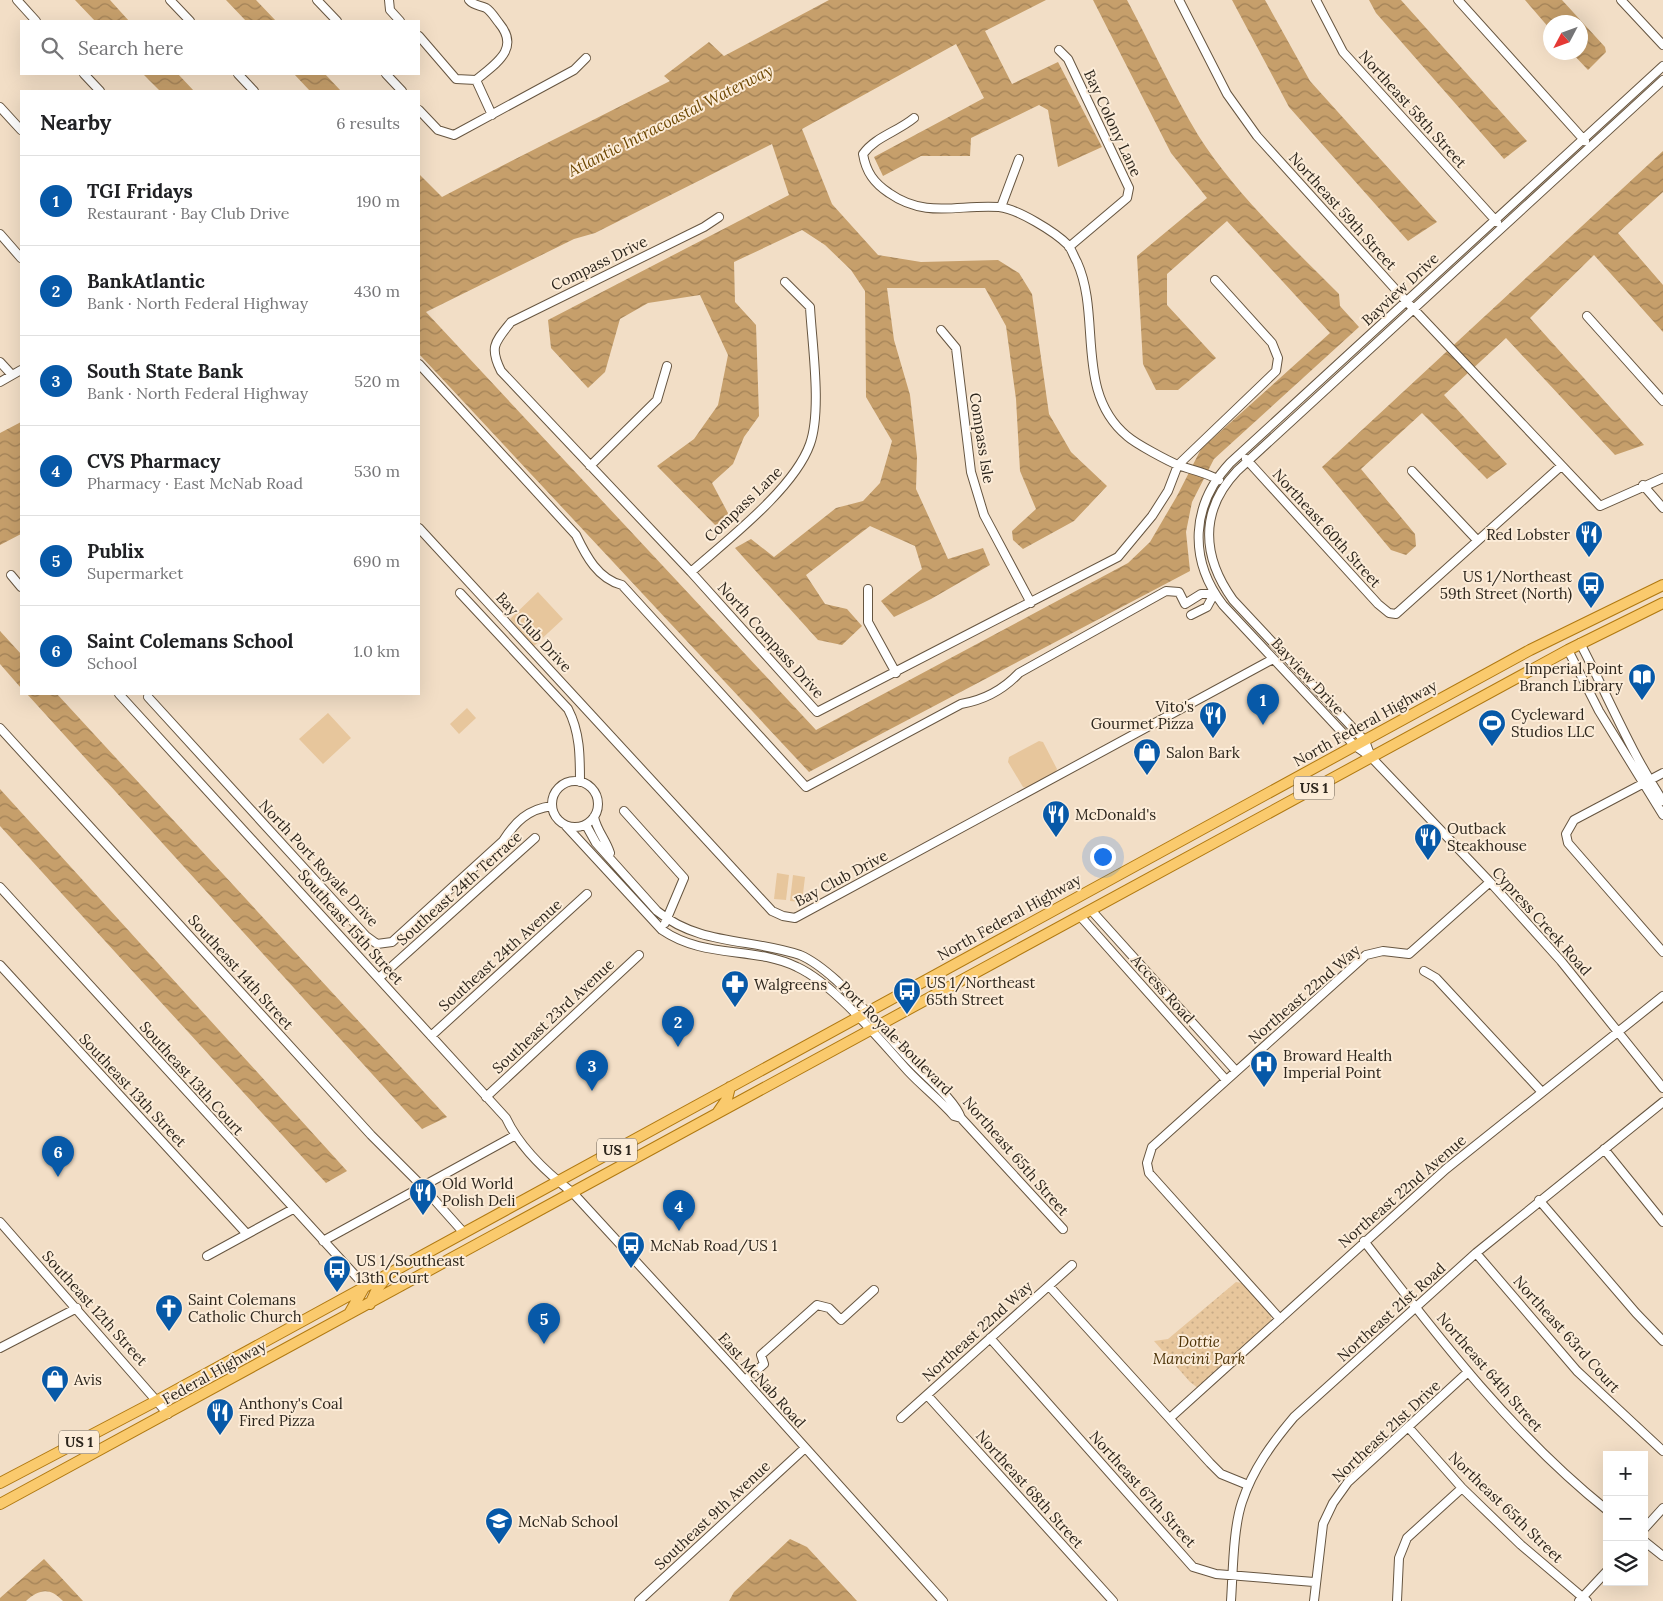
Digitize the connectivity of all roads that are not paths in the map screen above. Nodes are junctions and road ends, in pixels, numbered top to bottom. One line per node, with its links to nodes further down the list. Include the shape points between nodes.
1 (17, 0): 10 (street)
2 (170, 0): 11 (street)
3 (317, 0): 12 (street)
4 (389, 0): 13 (street, via 390,10)
5 (469, 0): 22 (street, via 487,8 506,32 508,46 503,58)
6 (1178, 0): 50 (street, Northeast 59th Street, via 1226,94 1257,136)
7 (1316, 0): 41 (street, Northeast 58th Street, via 1343,52)
8 (1458, 0): 34 (street)
9 (1621, 0): 15 (street)
10 (35, 20)
11 (189, 20)
12 (336, 20)
13 (399, 20)
14 (420, 37): 22 (street, via 456,79)
15 (1663, 45)
16 (1059, 50): 44 (street, Bay Colony Lane, via 1068,59 1129,188 1127,198)
17 (586, 58): 31 (street, via 574,70)
18 (1663, 66): 27 (street, Bayview Drive)
19 (85, 75): 24 (street)
20 (239, 75): 25 (street)
21 (387, 75): 26 (street)
22 (476, 80): 31 (street)
23 (1663, 80): 29 (street, Bayview Drive)
24 (99, 90)
25 (253, 90)
26 (401, 90)
27 (1625, 101): 29 (street); 34 (street, Bayview Drive)
28 (0, 107): 33 (street)
29 (1632, 108): 35 (street, Bayview Drive)
30 (420, 111): 31 (street, via 438,130 454,135)
31 (492, 115)
32 (914, 118): 39 (street, via 902,128 871,143 863,154 866,170 880,187 898,200 916,207 938,210)
33 (20, 129)
34 (1583, 139): 35 (street); 37 (street, Bayview Drive)
35 (1590, 146): 38 (street, Bayview Drive)
36 (1019, 159): 39 (street)
37 (1534, 184): 38 (street); 41 (street, Bayview Drive)
38 (1541, 191): 42 (street, Bayview Drive)
39 (1001, 207): 44 (street, via 1038,222)
40 (719, 217): 54 (street, Compass Drive, via 511,322)
41 (1495, 220): 42 (street, Northeast 58th Street); 46 (street, Bayview Drive)
42 (1502, 227): 47 (street, Bayview Drive)
43 (0, 234): 45 (street)
44 (1069, 246): 70 (street, via 1082,275 1094,383 1107,412 1127,436)
45 (20, 257)
46 (1449, 262): 47 (street); 50 (street, Bayview Drive)
47 (1456, 270): 51 (street, Bayview Drive)
48 (1215, 280): 70 (street, via 1272,343 1278,358 1276,371)
49 (785, 282): 81 (street, Compass Lane, via 810,307 815,409 810,444 791,478)
50 (1406, 302): 51 (street, Northeast 59th Street); 55 (street, Bayview Drive)
51 (1413, 309): 56 (street, Bayview Drive); 72 (street, Northeast 59th Street)
52 (1587, 316): 65 (street)
53 (941, 330): 89 (street, Compass Isle, via 956,348 971,472 984,515)
54 (497, 340): 71 (street, North Compass Drive, via 494,356 501,371)
55 (1365, 340): 56 (street); 62 (street, Bayview Drive)
56 (1372, 347): 64 (street, Bayview Drive)
57 (0, 362): 61 (street)
58 (420, 365): 88 (street, via 576,535 586,557 603,575 622,585 806,787 961,704 988,697 1008,685 1019,672 1166,591 1179,592 1185,604 1201,594)
59 (667, 366): 71 (street, via 657,400)
60 (20, 371): 61 (street)
61 (12, 375): 63 (street)
62 (1323, 379): 64 (street); 66 (street, Bayview Drive)
63 (0, 382)
64 (1329, 386): 67 (street, Bayview Drive)
65 (1663, 401)
66 (1279, 419): 67 (street); 68 (street, Bayview Drive)
67 (1286, 427): 69 (street, Bayview Drive)
68 (1242, 454): 69 (street, Northeast 60th Street); 74 (street, Bayview Drive)
69 (1248, 461): 76 (street, Bayview Drive); 80 (street, Northeast 60th Street, via 1389,614 1396,614)
70 (1178, 465): 74 (street); 89 (street, North Compass Drive, via 1157,508 1118,557)
71 (590, 466): 81 (street, North Compass Drive)
72 (1561, 466): 77 (street, Northeast 59th Street, via 1600,506); 80 (street)
73 (1412, 471): 80 (street)
74 (1213, 477): 76 (street); 88 (street, Bayview Drive, via 1204,501 1198,534 1203,568)
75 (1663, 478): 77 (street)
76 (1225, 483): 86 (street, Bayview Drive, via 1214,505 1208,534 1214,567)
77 (1643, 485): 78 (street)
78 (1663, 508)
79 (420, 529): 95 (street, Bay Club Drive, via 772,911 795,918)
80 (1476, 540)
81 (691, 572): 96 (street, North Compass Drive, via 817,712)
82 (11, 575): 84 (street)
83 (1663, 585): 92 (main road, North Federal Highway / US 1)
84 (20, 586)
85 (868, 589): 96 (street, via 868,622)
86 (1226, 590): 88 (street); 102 (street, Bayview Drive)
87 (460, 593): 106 (street, via 568,709 576,724)
88 (1214, 594): 91 (street, via 1207,607); 95 (street, Bayview Drive)
89 (1031, 603): 96 (street, North Compass Drive)
90 (1663, 603): 93 (main road, US 1)
91 (1191, 615)
92 (1585, 622): 94 (main road, via 1574,634); 102 (main road, North Federal Highway / US 1)
93 (1580, 644): 94 (main road, US 1); 97 (street)
94 (1568, 650): 98 (street); 104 (main road, US 1)
95 (1273, 659): 103 (street, Bayview Drive)
96 (896, 673)
97 (1602, 686): 98 (street, via 1593,682); 107 (street)
98 (1589, 691): 107 (street)
99 (120, 695): 134 (street, Southeast 15th Street)
100 (148, 697): 109 (street, North Port Royale Drive, via 377,944 392,942 503,841 521,818 537,808)
101 (0, 728): 154 (street, Southeast 14th Street, via 370,1135)
102 (1365, 741): 103 (main road, North Federal Highway / US 1); 104 (street, Bayview Drive)
103 (1355, 746): 104 (street, Bayview Drive); 112 (main road, North Federal Highway / US 1)
104 (1371, 757): 117 (main road, US 1); 120 (street, Cypress Creek Road)
105 (1663, 773): 107 (street)
106 (580, 782): 109 (street, via 560,786); 113 (street, via 596,794 598,809)
107 (1646, 782): 108 (street); 111 (street); 130 (street, via 1574,820 1566,834 1568,843)
108 (1663, 801)
109 (552, 806): 114 (street, via 555,817)
110 (624, 811): 127 (street, via 684,878)
111 (1663, 816)
112 (1217, 821): 117 (main road, via 1218,832); 122 (main road, North Federal Highway / US 1)
113 (590, 822): 114 (street, via 575,828); 116 (street, Port Royale Boulevard); 119 (street, Port Royale Boulevard, via 595,836)
114 (566, 826): 118 (street, Port Royale Boulevard)
115 (535, 838): 134 (street, Southeast 24th Terrace)
116 (599, 846): 118 (street); 119 (street, Port Royale Boulevard)
117 (1208, 846): 125 (main road, US 1)
118 (591, 853): 129 (street, Port Royale Boulevard)
119 (615, 864): 127 (street, Port Royale Boulevard)
120 (1490, 882): 138 (street, Cypress Creek Road); 140 (street, Northeast 22nd Way, via 1409,954 1383,951 1366,955)
121 (0, 887): 157 (street, Southeast 13th Court)
122 (1093, 889): 124 (main road, North Federal Highway / US 1); 126 (main road)
123 (587, 894): 139 (street, Southeast 24th Avenue)
124 (1076, 898): 128 (main road, via 1077,909); 136 (main road, North Federal Highway / US 1)
125 (1091, 910): 126 (main road, US 1); 140 (street, Access Road)
126 (1080, 916): 128 (main road, US 1); 142 (street, Access Road)
127 (667, 919): 129 (street); 136 (street, Port Royale Boulevard, via 681,928 712,939 774,948 802,956 836,981)
128 (1068, 922): 137 (main road, US 1)
129 (662, 930): 136 (street, Port Royale Boulevard, via 711,950 777,959 798,967)
130 (1663, 952)
131 (639, 955): 146 (street, Southeast 23rd Avenue)
132 (0, 965): 162 (street, Southeast 13th Street)
133 (1424, 970): 145 (street, via 1436,978)
134 (379, 978): 139 (street, Southeast 15th Street)
135 (1663, 996): 138 (street, Northeast 22nd Avenue)
136 (862, 1015): 137 (street, Port Royale Boulevard); 141 (main road, North Federal Highway / US 1)
137 (875, 1029): 147 (main road, US 1); 150 (street, Port Royale Boulevard, via 954,1116)
138 (1619, 1031): 144 (street, Cypress Creek Road); 145 (street, Northeast 22nd Avenue)
139 (431, 1036): 146 (street, Southeast 15th Street)
140 (1236, 1071): 142 (street, Northeast 22nd Way)
141 (758, 1072): 143 (main road, North Federal Highway / US 1); 147 (main road, via 747,1086)
142 (1226, 1080): 176 (street, Northeast 22nd Way, via 1152,1147 1147,1163 1150,1173)
143 (730, 1087): 149 (main road, via 727,1100); 153 (main road, North Federal Highway / US 1)
144 (1663, 1088)
145 (1541, 1091): 164 (street, Northeast 22nd Avenue)
146 (486, 1097): 151 (street, Southeast 15th Street, via 506,1118)
147 (742, 1100): 149 (main road, US 1)
148 (1663, 1102): 152 (street, Northeast 21st Road)
149 (716, 1115): 155 (main road, US 1)
150 (961, 1118): 160 (street, Northeast 65th Street)
151 (514, 1136): 153 (street, Southeast 15th Street); 154 (street)
152 (1604, 1149): 156 (street, Northeast 21st Road); 159 (street)
153 (558, 1182): 155 (street, East McNab Road); 161 (main road, Federal Highway / US 1)
154 (422, 1186): 161 (street, Southeast 14th Street); 163 (street)
155 (573, 1193): 172 (main road, Federal Highway / US 1); 181 (street, East McNab Road)
156 (1539, 1200): 165 (street, Northeast 21st Road); 178 (street)
157 (293, 1209): 162 (street); 163 (street, Southeast 13th Court)
158 (0, 1222): 173 (street, Southeast 12th Street)
159 (1663, 1222)
160 (1063, 1229)
161 (464, 1232): 168 (main road, Federal Highway / US 1)
162 (246, 1233): 166 (street)
163 (323, 1241): 169 (street, Southeast 13th Court)
164 (1364, 1241): 174 (street, Northeast 64th Street); 176 (street, Northeast 22nd Avenue)
165 (1476, 1253): 174 (street, Northeast 21st Road); 189 (street, Northeast 63rd Court, via 1577,1371)
166 (207, 1256)
167 (1072, 1265): 170 (street, Northeast 22nd Way)
168 (390, 1273): 169 (main road, Federal Highway / US 1); 172 (main road)
169 (365, 1286): 175 (main road); 183 (main road, Federal Highway / US 1)
170 (1049, 1286): 177 (street, Northeast 22nd Way); 186 (street)
171 (874, 1290): 181 (street, via 841,1320 829,1308 817,1305 761,1355 764,1364)
172 (370, 1304): 175 (main road, Federal Highway / US 1)
173 (77, 1308): 179 (street); 183 (street, Southeast 12th Street)
174 (1416, 1308): 180 (street, Northeast 64th Street); 191 (street, Northeast 21st Road, via 1294,1418 1273,1442)
175 (347, 1317): 184 (main road, Federal Highway / US 1)
176 (1280, 1319): 186 (street, Northeast 22nd Avenue)
177 (990, 1338): 182 (street, Northeast 22nd Way); 199 (street, Northeast 67th Street, via 1193,1567 1216,1574)
178 (1663, 1341)
179 (0, 1348)
180 (1468, 1372): 187 (street, Northeast 21st Drive); 194 (street, Northeast 64th Street, via 1525,1435)
181 (744, 1380): 188 (street, East McNab Road)
182 (926, 1395): 185 (street, Northeast 22nd Way); 206 (street, Northeast 68th Street)
183 (158, 1400): 184 (street, Southeast 12th Street); 190 (main road, Federal Highway / US 1)
184 (168, 1414): 193 (main road, Federal Highway / US 1)
185 (901, 1418)
186 (1170, 1418): 191 (street, via 1221,1474)
187 (1409, 1428): 192 (street, Northeast 65th Street); 201 (street, Northeast 21st Drive, via 1348,1482 1333,1503 1323,1524)
188 (804, 1448): 202 (street, Southeast 9th Avenue); 205 (street, East McNab Road)
189 (1663, 1451)
190 (0, 1483)
191 (1248, 1486): 199 (street, Northeast 21st Road, via 1242,1504)
192 (1462, 1488): 203 (street, Northeast 65th Street); 209 (street, via 1407,1538 1399,1558)
193 (0, 1504)
194 (1603, 1506)
195 (1663, 1508): 196 (street)
196 (1648, 1525)
197 (1648, 1544): 198 (street)
198 (1663, 1556)
199 (1233, 1574): 201 (street, Northeast 67th Street); 207 (street, Northeast 21st Road)
200 (1603, 1576): 203 (street)
201 (1314, 1582): 208 (street, Northeast 21st Drive)
202 (649, 1598): 204 (street, Southeast 9th Avenue)
203 (1583, 1600)
204 (639, 1601)
205 (943, 1601)
206 (1114, 1601)
207 (1231, 1601)
208 (1314, 1601)
209 (1397, 1601)

